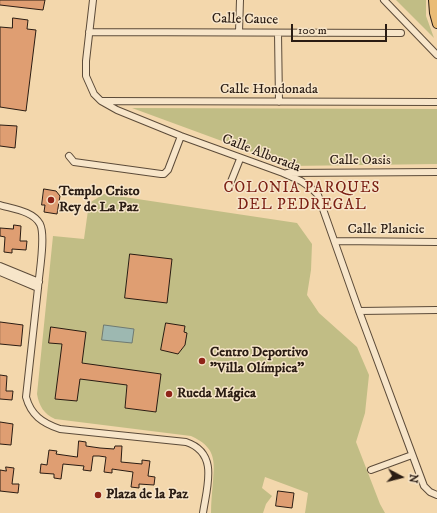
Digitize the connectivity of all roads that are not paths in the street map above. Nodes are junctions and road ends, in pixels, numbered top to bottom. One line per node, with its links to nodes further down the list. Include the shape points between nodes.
1 (93, 0): 6 (street, Calle Alborada)
2 (240, 0): 7 (street)
3 (384, 0): 10 (street)
4 (433, 0): 5 (main road)
5 (437, 24)
6 (89, 32): 7 (street, Calle Cauce); 11 (street, Calle Alborada, via 86,76 94,94)
7 (239, 32): 8 (street, Calle Cauce)
8 (278, 33): 9 (street, Calle Cauce); 12 (street)
9 (401, 33)
10 (437, 54)
11 (101, 101): 12 (street, Calle Hondonada); 14 (street, Calle Alborada)
12 (279, 102): 13 (street, Calle Hondonada)
13 (437, 102)
14 (181, 136): 15 (street, via 168,170 164,174 74,162); 16 (street, Calle Alborada)
15 (69, 156)
16 (240, 159): 18 (street, Calle Alborada); 19 (street)
17 (437, 172): 18 (street, Calle Oasis)
18 (284, 174): 21 (street, Calle Alborada, via 301,181 318,195)
19 (228, 189)
20 (0, 205): 25 (street, via 34,217 42,229)
21 (335, 242): 22 (street, Calle Planicie); 27 (street, Calle Alborada)
22 (437, 242)
23 (0, 266): 25 (street)
24 (0, 272): 25 (street)
25 (38, 285): 31 (street, via 26,397 34,414 48,425 60,429 192,444 207,460 209,472)
26 (437, 310): 27 (street)
27 (359, 311): 28 (street, Calle Alborada)
28 (412, 455): 29 (street); 30 (street, Calle Alborada, via 424,486)
29 (371, 470)
30 (437, 495)
31 (204, 513)

